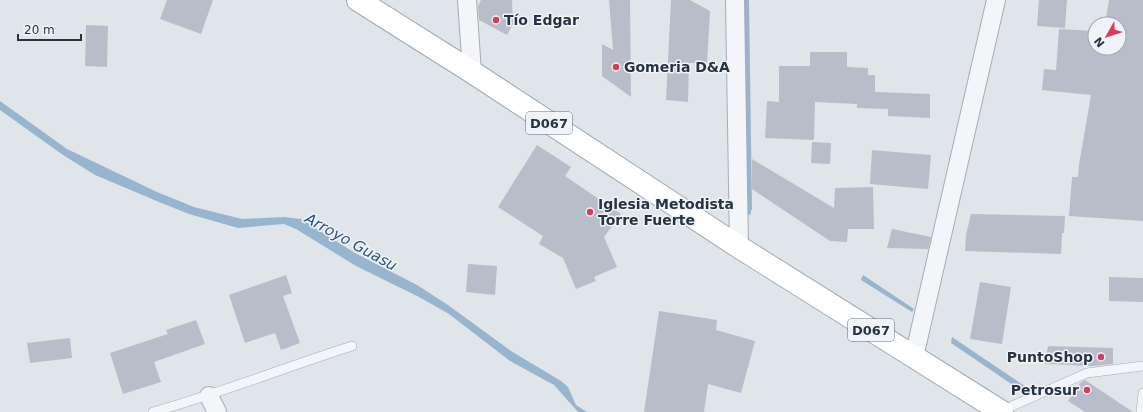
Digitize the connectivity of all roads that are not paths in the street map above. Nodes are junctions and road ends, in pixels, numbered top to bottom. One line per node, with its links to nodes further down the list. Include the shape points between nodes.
1 (358, 0): 5 (main road, D067)
2 (467, 0): 5 (street)
3 (735, 0): 6 (street)
4 (996, 0): 8 (street)
5 (472, 72): 6 (main road, D067)
6 (739, 247): 8 (main road, D067)
7 (352, 346): 11 (lane, via 280,369)
8 (914, 357): 14 (main road, D067)
9 (1143, 366): 14 (lane, via 1087,373)
10 (1143, 393): 15 (lane)
11 (209, 396): 12 (lane); 13 (street)
12 (153, 412)
13 (217, 412)
14 (1001, 412)
15 (1141, 412)

